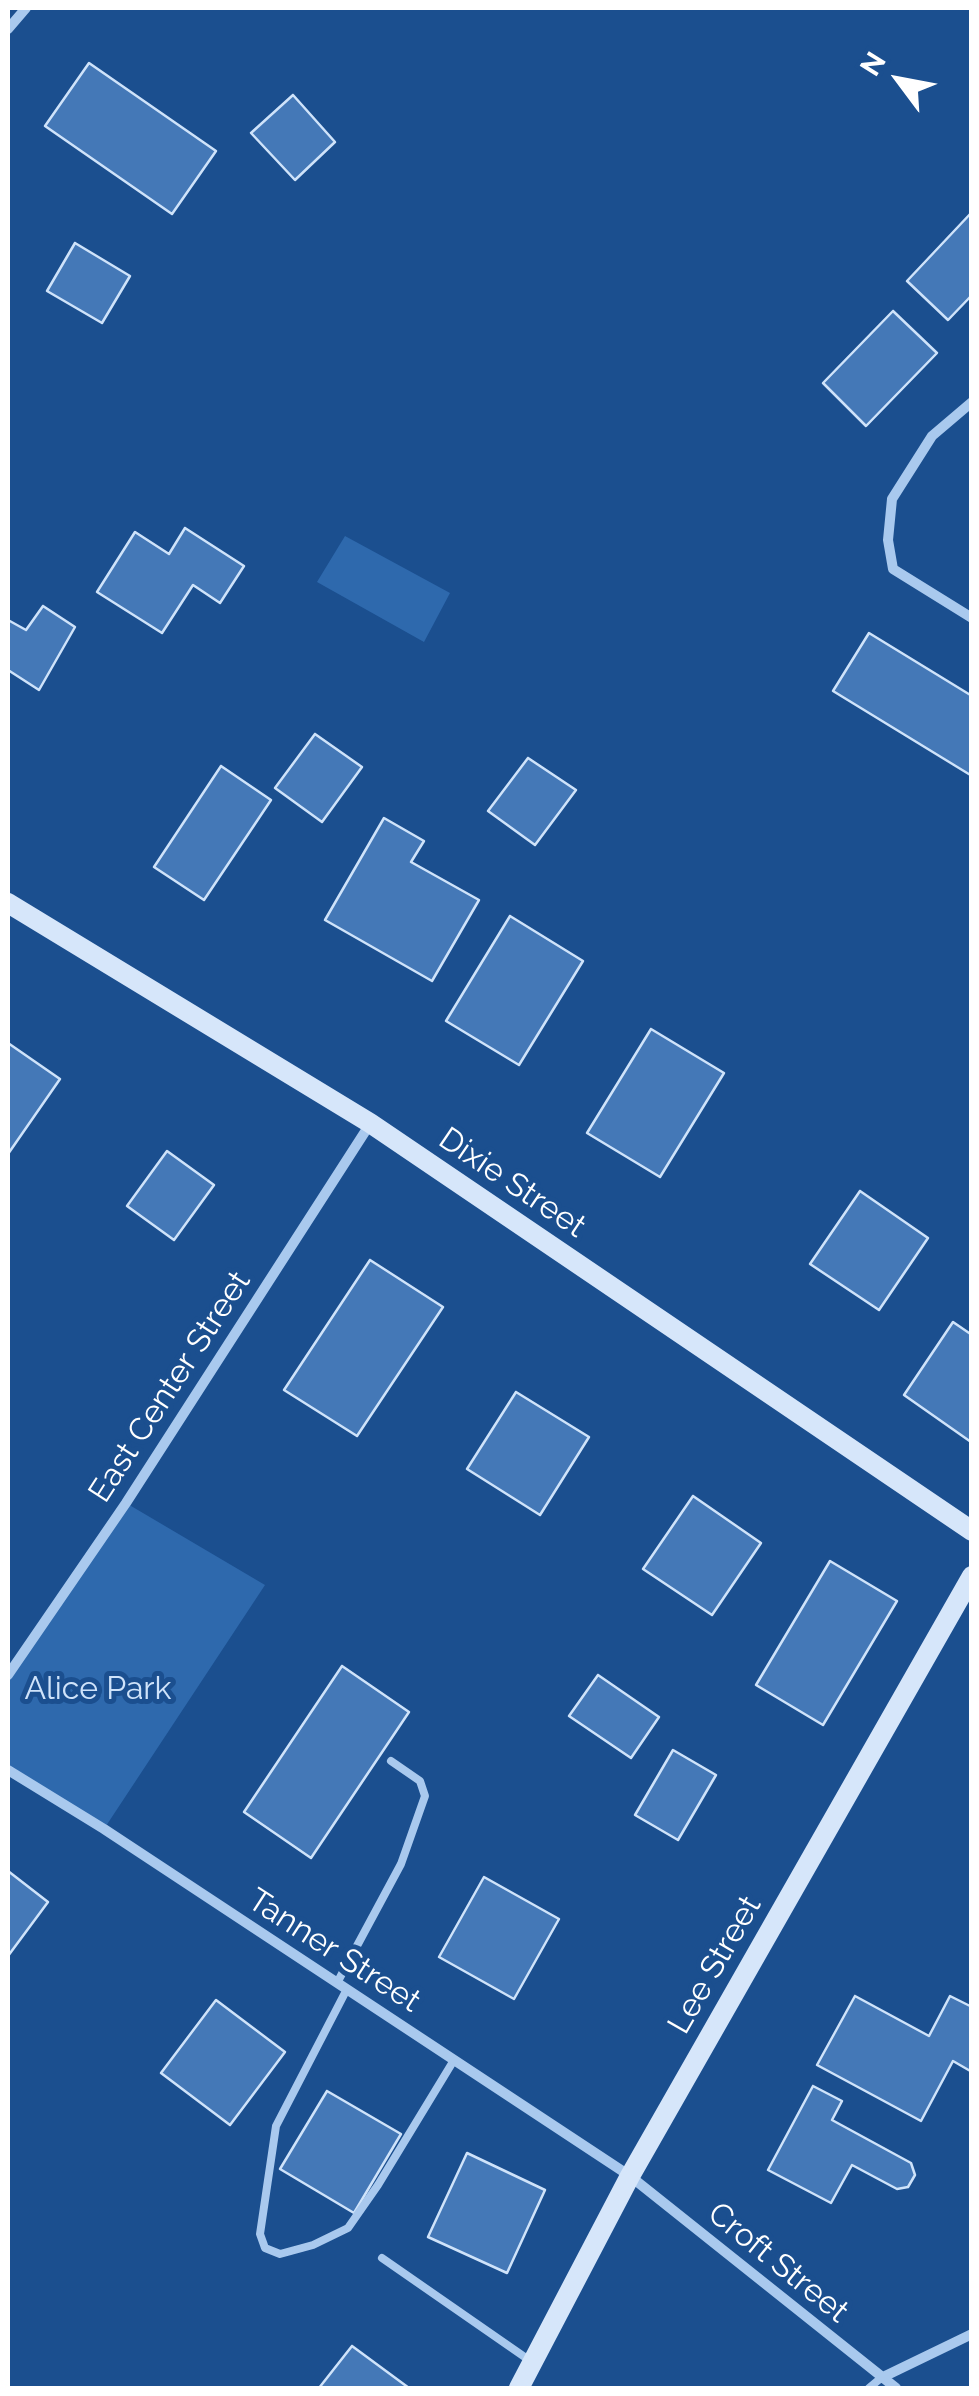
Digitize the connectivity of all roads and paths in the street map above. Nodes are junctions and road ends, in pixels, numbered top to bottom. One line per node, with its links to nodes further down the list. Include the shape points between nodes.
1 (26, 8): 2 (street)
2 (8, 29)
3 (972, 402): 4 (street, via 932,436 892,499 888,540 893,569)
4 (972, 618)
5 (8, 903): 6 (street, Dixie Street)
6 (370, 1123): 7 (street, Dixie Street); 9 (street, East Center Street)
7 (972, 1530)
8 (972, 1576): 14 (street, Lee Street)
9 (8, 1675)
10 (391, 1761): 12 (lane, via 420,1781 425,1796 401,1864)
11 (8, 1770): 12 (street, Tanner Street)
12 (342, 1986): 13 (street, Tanner Street); 13 (lane, via 276,2126 260,2234 265,2248 280,2254 348,2228)
13 (454, 2060): 14 (street, Tanner Street)
14 (630, 2176): 17 (street, Lee Street); 18 (street, Croft Street)
15 (382, 2258): 17 (lane)
16 (972, 2334): 18 (street)
17 (533, 2362): 19 (street, Lee Street)
18 (881, 2378): 20 (lane); 21 (street, Croft Street)
19 (519, 2388)
20 (870, 2388)
21 (896, 2388)

